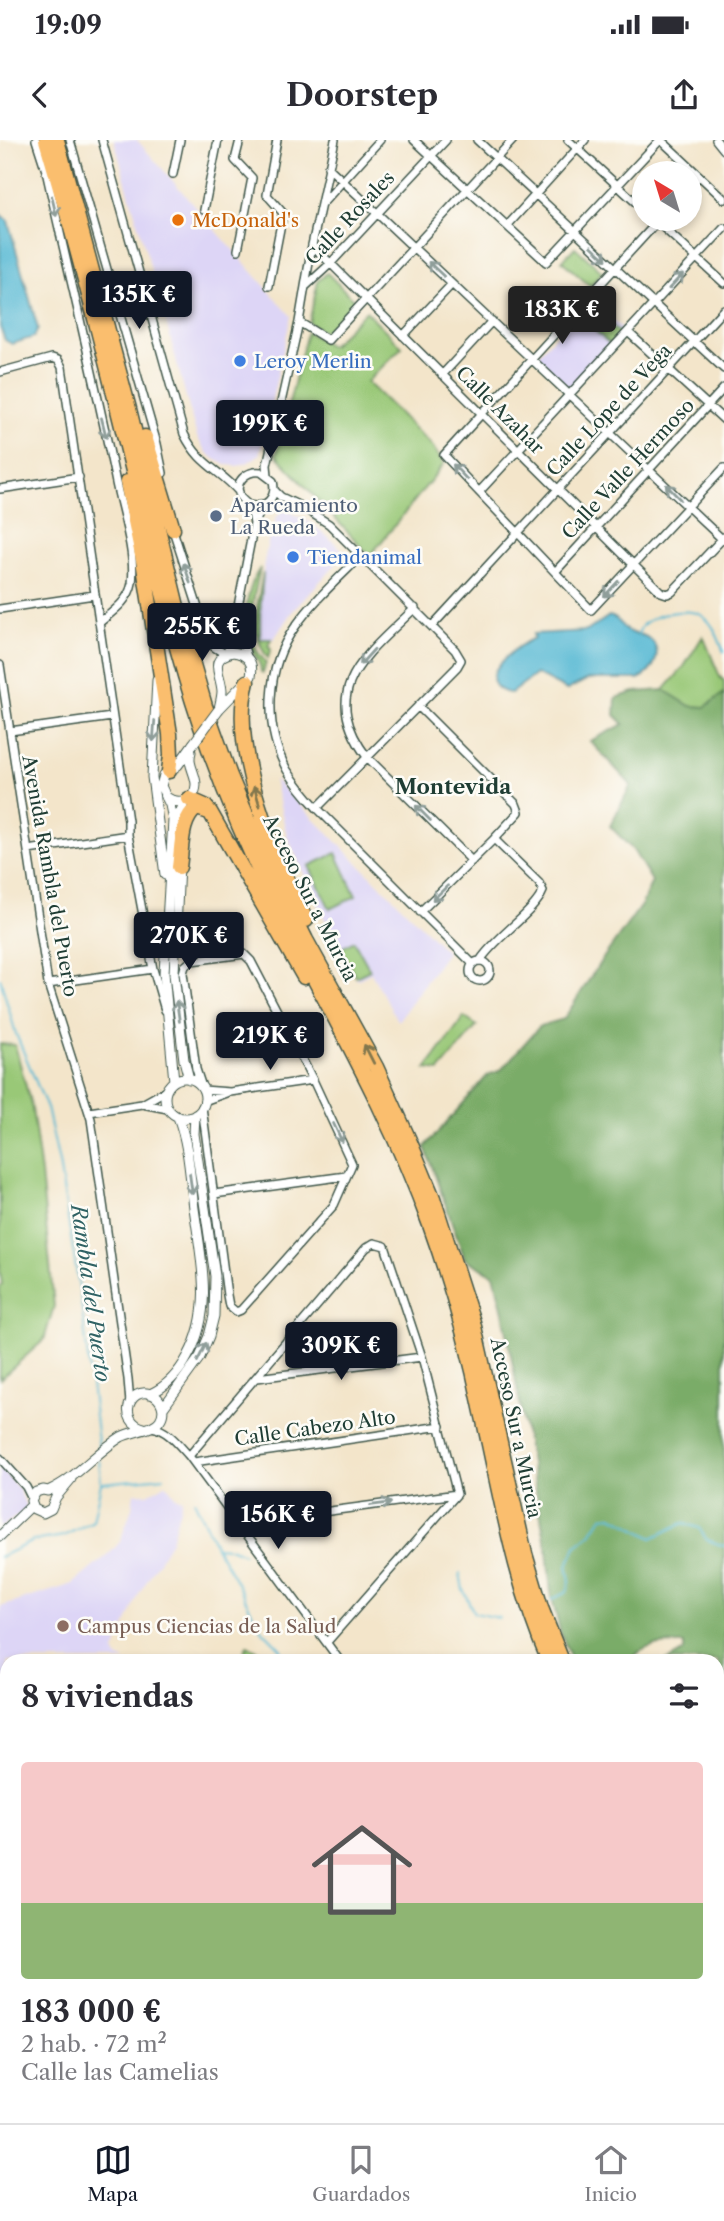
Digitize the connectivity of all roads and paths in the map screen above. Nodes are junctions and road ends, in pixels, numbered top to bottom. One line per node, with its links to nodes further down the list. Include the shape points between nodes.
1 (36, 140): 101 (street, one-way to 101, via 130,548 130,592)
2 (46, 140): 69 (highway, Acceso Sur a Murcia)
3 (57, 140): 42 (highway, Acceso Sur a Murcia)
4 (70, 140): 91 (street, via 157,444)
5 (102, 140): 79 (street, via 184,434 198,457)
6 (180, 140): 26 (street)
7 (218, 140): 35 (street)
8 (240, 140): 45 (street, via 235,160 252,178)
9 (277, 140): 51 (street, via 267,195 283,213)
10 (335, 140): 25 (street)
11 (380, 140): 28 (street)
12 (414, 140): 22 (street)
13 (446, 140): 22 (street, Calle Rosales)
14 (477, 140): 23 (street)
15 (513, 140): 23 (street)
16 (568, 140): 20 (street)
17 (585, 140): 20 (street)
18 (660, 140): 24 (street); 29 (street)
19 (716, 140): 21 (street)
20 (577, 149): 29 (street); 31 (street)
21 (724, 149)
22 (431, 156): 30 (street); 36 (street, Calle Rosales)
23 (496, 158): 30 (street); 31 (street)
24 (683, 161)
25 (327, 167): 28 (street); 34 (street)
26 (173, 174)
27 (702, 179): 33 (street)
28 (342, 181): 34 (street); 36 (street)
29 (617, 186): 32 (street); 39 (street)
30 (467, 189): 37 (street); 44 (street)
31 (536, 194): 37 (street); 39 (street)
32 (632, 199)
33 (724, 200)
34 (320, 206): 43 (street)
35 (204, 210)
36 (376, 213): 44 (street); 47 (street, Calle Rosales)
37 (507, 226): 39 (street, via 546,262)
38 (724, 229): 46 (street)
39 (575, 231): 48 (street, one-way to 48)
40 (647, 231): 48 (street)
41 (668, 231): 46 (street)
42 (85, 238): 91 (highway); 131 (highway, Acceso Sur a Murcia, via 209,718 260,846)
43 (312, 245): 47 (street, Calle Azahar); 52 (street)
44 (413, 247): 49 (street, one-way to 44); 53 (street)
45 (238, 250)
46 (696, 258): 50 (street); 54 (street, one-way to 46)
47 (330, 264): 52 (street, Calle Rosales); 53 (street, Calle Azahar)
48 (615, 268): 54 (street); 61 (street)
49 (452, 284): 56 (street); 59 (street)
50 (724, 284)
51 (269, 286)
52 (306, 287): 57 (street)
53 (365, 298): 57 (street, via 328,340); 59 (street, Calle Azahar)
54 (654, 304): 58 (street); 60 (street)
55 (724, 309): 60 (street, Calle Lope de Vega)
56 (492, 321): 61 (street); 65 (street)
57 (299, 322): 76 (street)
58 (628, 332): 63 (street); 67 (street)
59 (403, 336): 65 (street, Calle Azahar)
60 (694, 342): 62 (street); 63 (street, Calle Lope de Vega)
61 (532, 358): 67 (street); 70 (street)
62 (724, 369)
63 (669, 370): 68 (street); 72 (street, Calle Lope de Vega)
64 (0, 372): 78 (street, via 58,360)
65 (442, 374): 70 (street, Calle Azahar)
66 (724, 388): 68 (street, Calle Valle Hermoso)
67 (570, 394): 72 (street); 73 (street)
68 (708, 405): 71 (street); 74 (street, Calle Valle Hermoso)
69 (117, 406): 106 (highway, via 113,414 143,560); 133 (highway, Acceso Sur a Murcia, via 170,626 207,746 260,873)
70 (481, 413): 73 (street, Calle Azahar); 84 (street, one-way to 70, via 444,455)
71 (724, 420)
72 (611, 433): 74 (street); 81 (street, Calle Lope de Vega)
73 (518, 450): 81 (street, Calle Azahar); 84 (street)
74 (650, 468): 88 (street, one-way to 74); 90 (street, Calle Valle Hermoso)
75 (724, 468): 88 (street)
76 (266, 471): 77 (street); 82 (street)
77 (245, 475): 79 (street); 83 (street)
78 (79, 477): 80 (street); 97 (street)
79 (226, 477): 83 (street)
80 (0, 489)
81 (557, 489): 90 (street, Calle Azahar); 92 (street, Calle Lope de Vega)
82 (274, 490): 85 (street); 86 (street)
83 (239, 492): 87 (street)
84 (480, 492): 92 (street)
85 (286, 500): 86 (street); 94 (street, via 329,524)
86 (267, 503): 87 (street); 89 (street)
87 (249, 505): 89 (street)
88 (688, 508): 93 (street); 95 (street)
89 (254, 524): 98 (street)
90 (596, 527): 95 (street, Calle Azahar); 96 (street, Calle Valle Hermoso)
91 (173, 529): 103 (street, one-way to 91)
92 (517, 533): 96 (street); 102 (street, Calle Lope de Vega)
93 (723, 538): 95 (street, Calle Azahar, via 667,594)
94 (361, 556): 99 (street); 120 (street, via 294,628 272,684 278,748 286,768)
95 (633, 565): 96 (street, one-way to 96, via 591,611)
96 (555, 572)
97 (94, 595): 100 (street); 101 (street)
98 (239, 596): 103 (street, via 225,632 216,635); 104 (street); 105 (street, via 240,633)
99 (415, 608): 102 (street); 115 (street, one-way to 115, via 362,661 350,682 346,719)
100 (0, 609)
101 (99, 623): 112 (street)
102 (432, 626): 110 (street, via 461,660)
103 (204, 627): 104 (street, via 214,647)
104 (225, 654): 105 (street); 108 (street, via 217,663)
105 (247, 657): 109 (street, via 252,670)
106 (158, 663): 116 (highway); 127 (street, one-way to 127, via 152,777)
107 (0, 665): 113 (street, Avenida Rambla del Puerto)
108 (219, 680): 109 (street, via 230,687); 111 (street)
109 (245, 684): 111 (street); 131 (highway, one-way to 109, via 274,848 254,788 243,727)
110 (418, 706): 115 (street); 123 (street, via 519,808)
111 (219, 709): 114 (street, bridge)
112 (112, 717): 113 (street); 122 (street)
113 (10, 731): 124 (street, Avenida Rambla del Puerto)
114 (193, 744): 116 (street); 117 (street, via 189,761)
115 (367, 757): 120 (street); 125 (street, one-way to 115)
116 (172, 769): 117 (street, via 185,769); 118 (street, via 162,780)
117 (193, 775): 119 (street, via 195,790)
118 (166, 797): 119 (street, via 174,802); 127 (street, via 173,828)
119 (187, 800): 121 (highway); 126 (street, via 178,819)
120 (317, 808): 128 (street)
121 (211, 812): 126 (highway, via 197,808 186,820); 133 (highway, via 290,954)
122 (128, 835): 124 (street); 129 (street)
123 (494, 839): 125 (street); 128 (street, via 543,891 476,963)
124 (28, 850): 130 (street, Avenida Rambla del Puerto)
125 (472, 861): 128 (street, one-way to 128)
126 (179, 867): 134 (street, one-way to 126, via 174,974)
127 (167, 898): 132 (street, via 164,973)
128 (420, 912)
129 (153, 969): 130 (street); 132 (street)
130 (48, 984): 143 (street, Avenida Rambla del Puerto)
131 (338, 995): 171 (highway, Acceso Sur a Murcia, one-way to 131, via 525,1554 479,1345 444,1230 376,1067)
132 (168, 1022): 136 (street)
133 (344, 1032): 170 (highway, Acceso Sur a Murcia, via 399,1145 439,1251 471,1360 513,1558)
134 (189, 1079): 136 (street); 137 (street)
135 (313, 1080): 137 (street, via 247,957 238,954 191,961 185,966 183,980); 139 (street); 146 (street, one-way to 146, via 350,1158)
136 (174, 1081): 138 (street)
137 (202, 1089): 139 (street); 141 (street)
138 (167, 1090): 140 (street); 142 (street)
139 (230, 1092): 141 (street)
140 (142, 1104): 142 (street); 143 (street)
141 (203, 1104): 144 (street); 147 (street)
142 (168, 1109): 145 (street)
143 (89, 1112): 150 (street, Avenida Rambla del Puerto)
144 (195, 1115): 145 (street); 153 (street, one-way to 144, via 200,1357 214,1316 215,1276)
145 (178, 1117): 151 (street, one-way to 151, via 204,1277 204,1312 181,1368 167,1384)
146 (346, 1176): 147 (street); 147 (street, via 334,1205 241,1310 231,1310 227,1295)
147 (214, 1194)
148 (422, 1357): 149 (street); 149 (street, via 385,1246 374,1243); 155 (street)
149 (256, 1378): 160 (street)
150 (128, 1379): 151 (street, via 134,1389); 152 (street, Avenida Rambla del Puerto)
151 (146, 1393): 152 (street); 153 (street, via 160,1400)
152 (130, 1403): 154 (street)
153 (163, 1411): 156 (street, via 159,1422); 157 (street)
154 (129, 1417): 156 (street, via 137,1426); 158 (street)
155 (441, 1426): 160 (street, Calle Cabezo Alto); 163 (street)
156 (148, 1427): 157 (street); 158 (street)
157 (169, 1435): 160 (street)
158 (115, 1441): 161 (street)
159 (0, 1458): 165 (street)
160 (191, 1459): 166 (street)
161 (71, 1479): 162 (street); 164 (street)
162 (48, 1492): 164 (street); 165 (street, via 43,1490)
163 (457, 1494): 166 (street, one-way to 163); 168 (street)
164 (54, 1501): 165 (street, via 43,1513)
165 (34, 1502): 167 (street)
166 (240, 1523): 168 (street)
167 (0, 1536)
168 (327, 1642): 169 (street)
169 (335, 1654)
170 (546, 1654)
171 (559, 1654)

